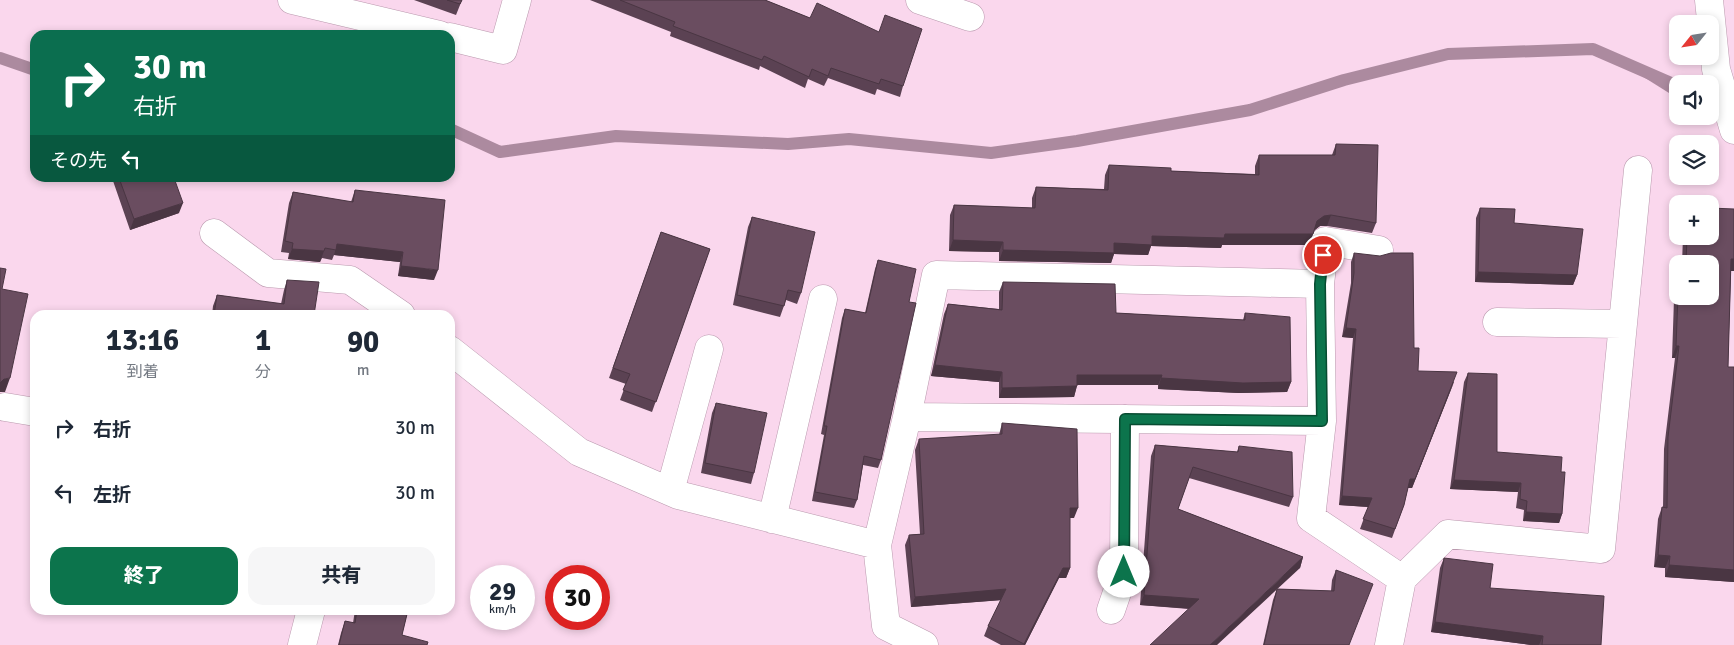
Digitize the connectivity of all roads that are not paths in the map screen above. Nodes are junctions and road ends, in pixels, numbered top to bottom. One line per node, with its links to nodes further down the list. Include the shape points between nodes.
1 (292, 0): 6 (street)
2 (517, 0): 7 (street, via 504,50)
3 (920, 0): 5 (street)
4 (1709, 0): 8 (street, via 1716,69)
5 (970, 18)
6 (419, 30)
7 (455, 38)
8 (1734, 130)
9 (1638, 170): 16 (street)
10 (214, 233): 14 (street, via 268,273 350,280)
11 (1380, 250): 12 (street, via 1325,241)
12 (1320, 284): 21 (street, via 936,276); 23 (street)
13 (824, 299): 25 (street)
14 (389, 310)
15 (1497, 322): 16 (street)
16 (1622, 324): 27 (street, via 1601,549 1448,534)
17 (709, 349): 24 (street)
18 (455, 354): 24 (street, via 579,452)
19 (5, 407): 20 (street)
20 (30, 411)
21 (907, 417): 22 (street); 26 (street)
22 (1125, 419): 23 (street); 28 (street, via 1124,572)
23 (1322, 421): 27 (street, via 1311,518)
24 (670, 491): 25 (street)
25 (772, 519): 26 (street)
26 (877, 544): 31 (street, via 886,626)
27 (1402, 579): 32 (street)
28 (1111, 610)
29 (310, 615): 30 (street)
30 (302, 645)
31 (924, 645)
32 (1389, 645)

